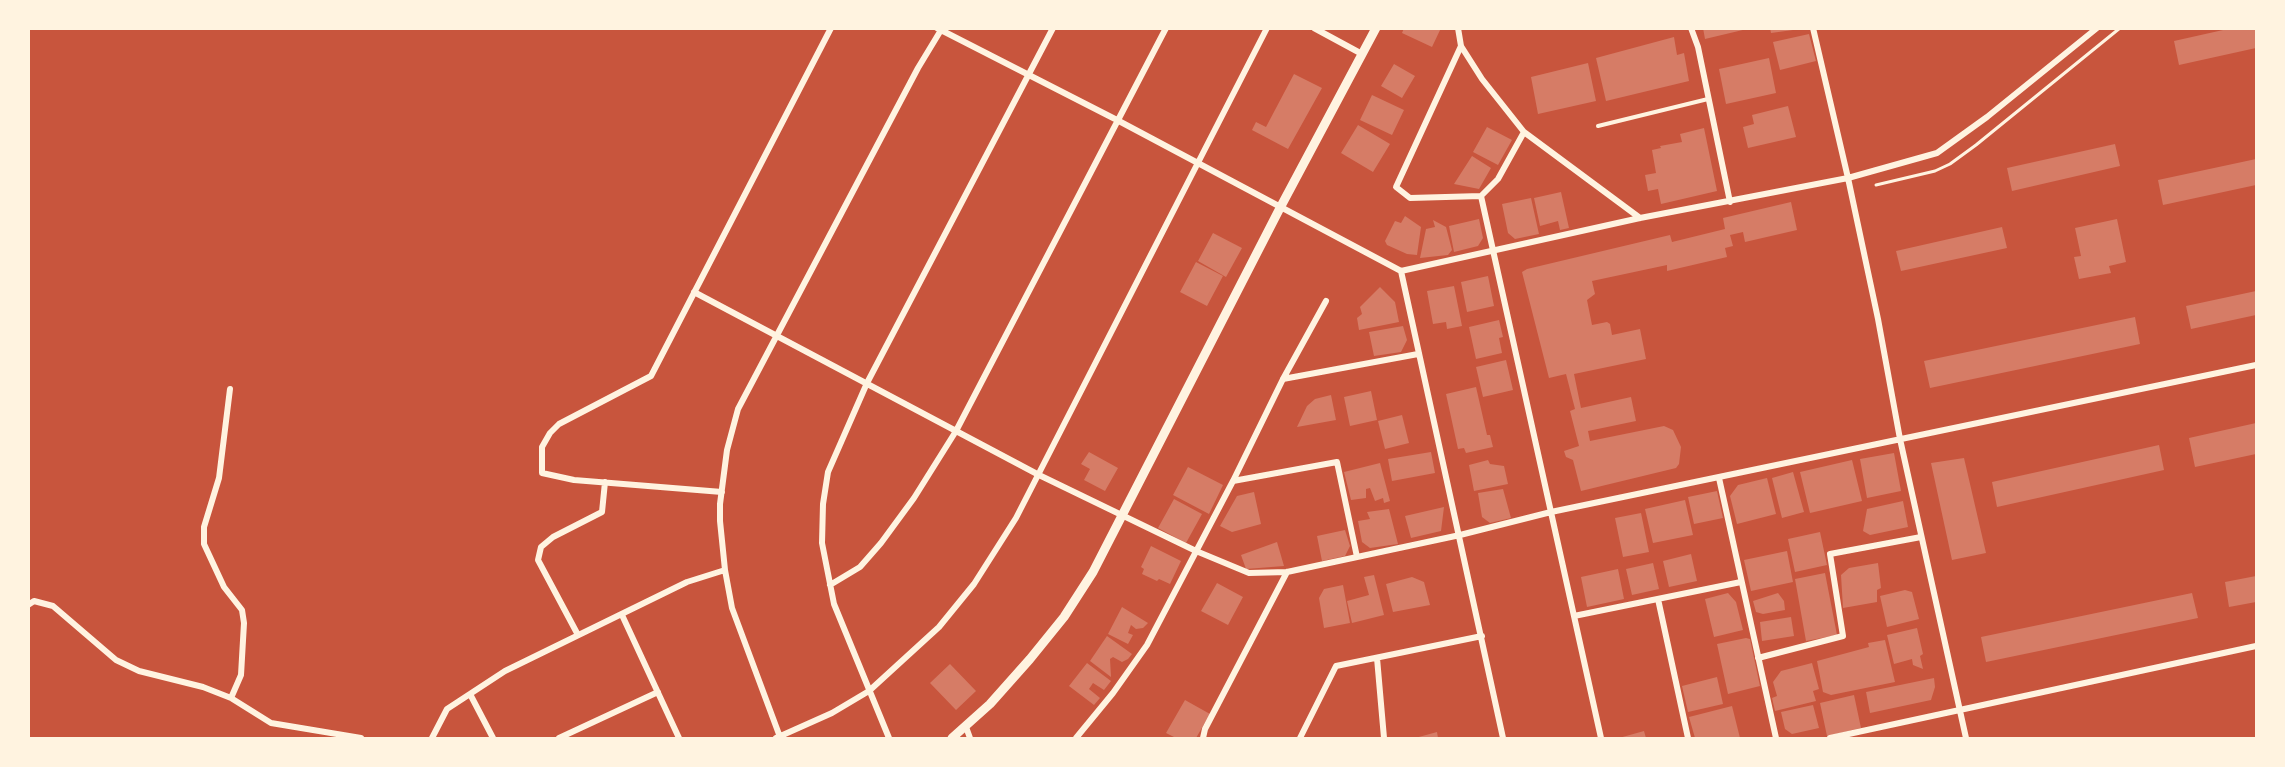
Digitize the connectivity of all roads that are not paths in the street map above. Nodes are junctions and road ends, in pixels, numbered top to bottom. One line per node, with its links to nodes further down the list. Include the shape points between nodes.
1 (831, 28): 27 (street)
2 (1053, 28): 14 (street)
3 (1166, 28): 16 (street)
4 (1267, 28): 19 (street)
5 (1314, 28): 13 (street)
6 (1376, 28): 13 (street)
7 (1458, 28): 12 (street)
8 (1691, 28): 15 (street)
9 (1813, 28): 20 (street)
10 (2097, 28): 20 (street, via 1988,117 1937,153)
11 (939, 29): 14 (street); 29 (street)
12 (1461, 46): 18 (street); 21 (street, via 1396,187 1410,198)
13 (1362, 54): 23 (street)
14 (1028, 74): 16 (street); 33 (street)
15 (1709, 99): 17 (lane); 22 (street)
16 (1117, 120): 19 (street); 35 (street)
17 (1598, 126)
18 (1524, 132): 21 (street, via 1498,179); 24 (street)
19 (1197, 162): 23 (street); 37 (street)
20 (1848, 178): 22 (street); 36 (street)
21 (1481, 196): 25 (street)
22 (1730, 202): 24 (street)
23 (1280, 208): 26 (street); 43 (street)
24 (1640, 218): 25 (street)
25 (1494, 252): 26 (street); 42 (street)
26 (1401, 271): 30 (street)
27 (694, 292): 29 (street); 39 (street, via 651,376 559,424 543,447 542,473)
28 (1326, 301): 32 (street)
29 (776, 335): 33 (street); 41 (street, via 735,418 726,450)
30 (1418, 354): 32 (street); 44 (street)
31 (2256, 365): 36 (street)
32 (1283, 379): 40 (street)
33 (867, 383): 35 (street); 51 (street, via 828,472 822,543)
34 (231, 389): 64 (street, via 219,478 204,527 204,544 224,587 242,610 241,675)
35 (956, 431): 37 (street); 51 (street, via 881,543 860,567)
36 (1900, 439): 38 (street); 45 (street)
37 (1039, 475): 43 (street); 62 (street, via 1016,518 958,604 923,643)
38 (1719, 478): 42 (street); 50 (street)
39 (605, 482): 41 (street); 56 (street, via 602,512 553,537 541,547 538,560)
40 (1233, 482): 46 (street); 47 (street, via 1337,462)
41 (722, 492): 48 (street, via 720,521)
42 (1551, 512): 44 (street); 55 (street)
43 (1122, 515): 46 (street); 66 (street, via 1064,617)
44 (1460, 535): 47 (street); 57 (street)
45 (1921, 537): 60 (street, via 1830,554 1843,636); 65 (street)
46 (1196, 551): 49 (street, via 1249,573); 76 (street, via 1147,645)
47 (1357, 557): 49 (street)
48 (725, 570): 54 (street, via 687,582); 72 (street, via 732,608)
49 (1287, 572): 77 (street, via 1204,729)
50 (1741, 582): 52 (street); 60 (street)
51 (830, 585): 62 (street)
52 (1658, 599): 55 (street); 82 (street)
53 (28, 605): 64 (street, via 34,601 53,606 116,660 139,671)
54 (622, 615): 56 (street); 61 (street)
55 (1574, 616): 81 (street)
56 (578, 635): 63 (street, via 505,671)
57 (1482, 636): 59 (street); 80 (street)
58 (2256, 646): 65 (street)
59 (1377, 658): 78 (street, via 1336,666); 79 (street)
60 (1758, 658): 83 (street)
61 (658, 692): 70 (street); 71 (street)
62 (869, 692): 72 (street); 73 (street)
63 (470, 694): 68 (street, via 447,710); 69 (street)
64 (231, 698): 67 (street, via 271,723)
65 (1960, 709): 84 (street); 85 (street)
66 (966, 727): 74 (street); 75 (street)
67 (361, 738)
68 (432, 738)
69 (493, 738)
70 (559, 738)
71 (679, 738)
72 (778, 738)
73 (889, 738)
74 (952, 738)
75 (970, 738)
76 (1076, 738)
77 (1203, 738)
78 (1300, 738)
79 (1384, 738)
80 (1503, 738)
81 (1601, 738)
82 (1688, 738)
83 (1776, 738)
84 (1830, 738)
85 (1966, 738)

